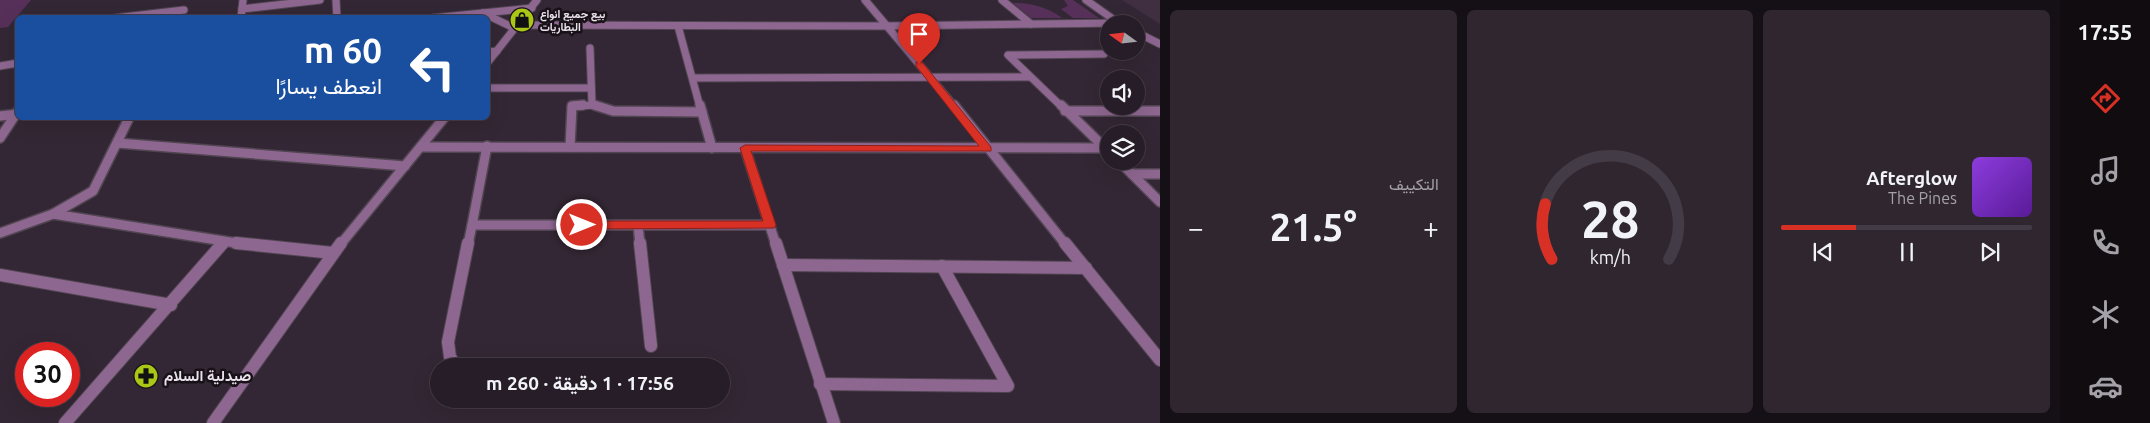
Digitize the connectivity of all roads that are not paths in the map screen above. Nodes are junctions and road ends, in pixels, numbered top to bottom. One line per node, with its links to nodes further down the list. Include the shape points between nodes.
1 (243, 0): 9 (street)
2 (320, 0): 9 (street)
3 (336, 0): 14 (street)
4 (537, 0): 8 (street)
5 (865, 0): 22 (street)
6 (1002, 0): 20 (street)
7 (1086, 0): 17 (street)
8 (532, 8): 11 (street); 23 (street)
9 (242, 9): 13 (street)
10 (184, 10): 12 (street)
11 (482, 13): 15 (street); 16 (street)
12 (141, 15)
13 (241, 15)
14 (337, 15)
15 (462, 15)
16 (487, 15)
17 (1108, 15)
18 (490, 16): 23 (street)
19 (1100, 23): 20 (street)
20 (1031, 24): 22 (street)
21 (678, 26): 22 (street); 23 (street); 35 (street)
22 (886, 26): 33 (street)
23 (515, 27): 27 (street)
24 (1145, 36): 25 (street)
25 (1160, 44)
26 (590, 48): 37 (street)
27 (497, 51): 28 (street); 30 (street)
28 (490, 52)
29 (1100, 54): 34 (street, via 1008,54)
30 (490, 60)
31 (15, 64): 32 (street)
32 (0, 66)
33 (930, 76): 34 (street); 35 (street); 55 (street)
34 (1030, 77): 39 (street)
35 (693, 78): 40 (street)
36 (490, 88): 37 (street)
37 (591, 88): 38 (street)
38 (592, 105): 40 (street, via 613,111); 52 (street, via 572,106)
39 (1065, 111): 41 (street); 49 (street)
40 (702, 112): 53 (street)
41 (1160, 112)
42 (15, 113): 43 (street)
43 (0, 116)
44 (15, 116): 47 (street)
45 (128, 120): 48 (street)
46 (442, 120): 51 (street)
47 (0, 138)
48 (117, 143): 57 (street); 62 (street, via 93,191)
49 (1100, 144)
50 (487, 146): 51 (street); 52 (street); 63 (street)
51 (421, 147): 57 (street)
52 (570, 147): 53 (street)
53 (712, 148): 54 (street)
54 (745, 148): 55 (street); 65 (street)
55 (987, 149): 56 (street); 71 (street)
56 (1100, 150)
57 (405, 166): 68 (street)
58 (1128, 170): 59 (street)
59 (1132, 174): 60 (street); 61 (street)
60 (1160, 174)
61 (1160, 202)
62 (53, 214): 66 (street); 67 (street)
63 (472, 224): 64 (street); 75 (street, via 448,342)
64 (638, 225): 65 (street); 74 (street)
65 (770, 225): 69 (street)
66 (0, 233)
67 (224, 242): 68 (street); 73 (street)
68 (333, 253): 79 (street)
69 (783, 265): 70 (street); 77 (street)
70 (942, 266): 71 (street); 77 (street, via 1008,386)
71 (1086, 268): 76 (street)
72 (0, 275): 73 (street)
73 (171, 305): 78 (street)
74 (651, 346)
75 (451, 358)
76 (1160, 360)
77 (820, 384): 80 (street)
78 (65, 423)
79 (213, 423)
80 (834, 423)

